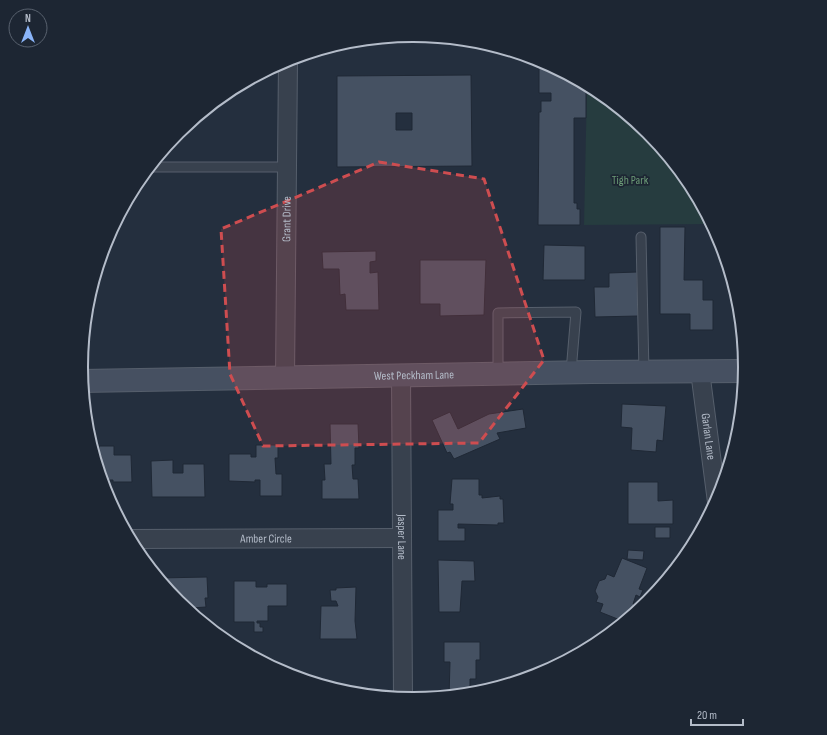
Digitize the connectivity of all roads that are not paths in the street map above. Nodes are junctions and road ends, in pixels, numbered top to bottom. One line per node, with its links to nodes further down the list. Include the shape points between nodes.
1 (288, 68): 3 (street, Grant Drive)
2 (157, 167): 3 (lane)
3 (287, 167): 11 (street, Grant Drive)
4 (641, 237): 8 (lane)
5 (700, 371): 6 (street, West Peckham Lane); 8 (street, West Peckham Lane); 13 (street, Garlan Lane)
6 (739, 371)
7 (571, 372): 8 (street, West Peckham Lane); 9 (street, West Peckham Lane); 9 (lane, via 576,312 498,313)
8 (644, 372)
9 (498, 373): 10 (street, West Peckham Lane)
10 (401, 375): 11 (street, West Peckham Lane); 14 (street, Jasper Lane)
11 (286, 378): 12 (street, West Peckham Lane)
12 (89, 381)
13 (715, 489)
14 (402, 538): 15 (street, Amber Circle); 16 (street, Jasper Lane)
15 (137, 539)
16 (403, 692)

